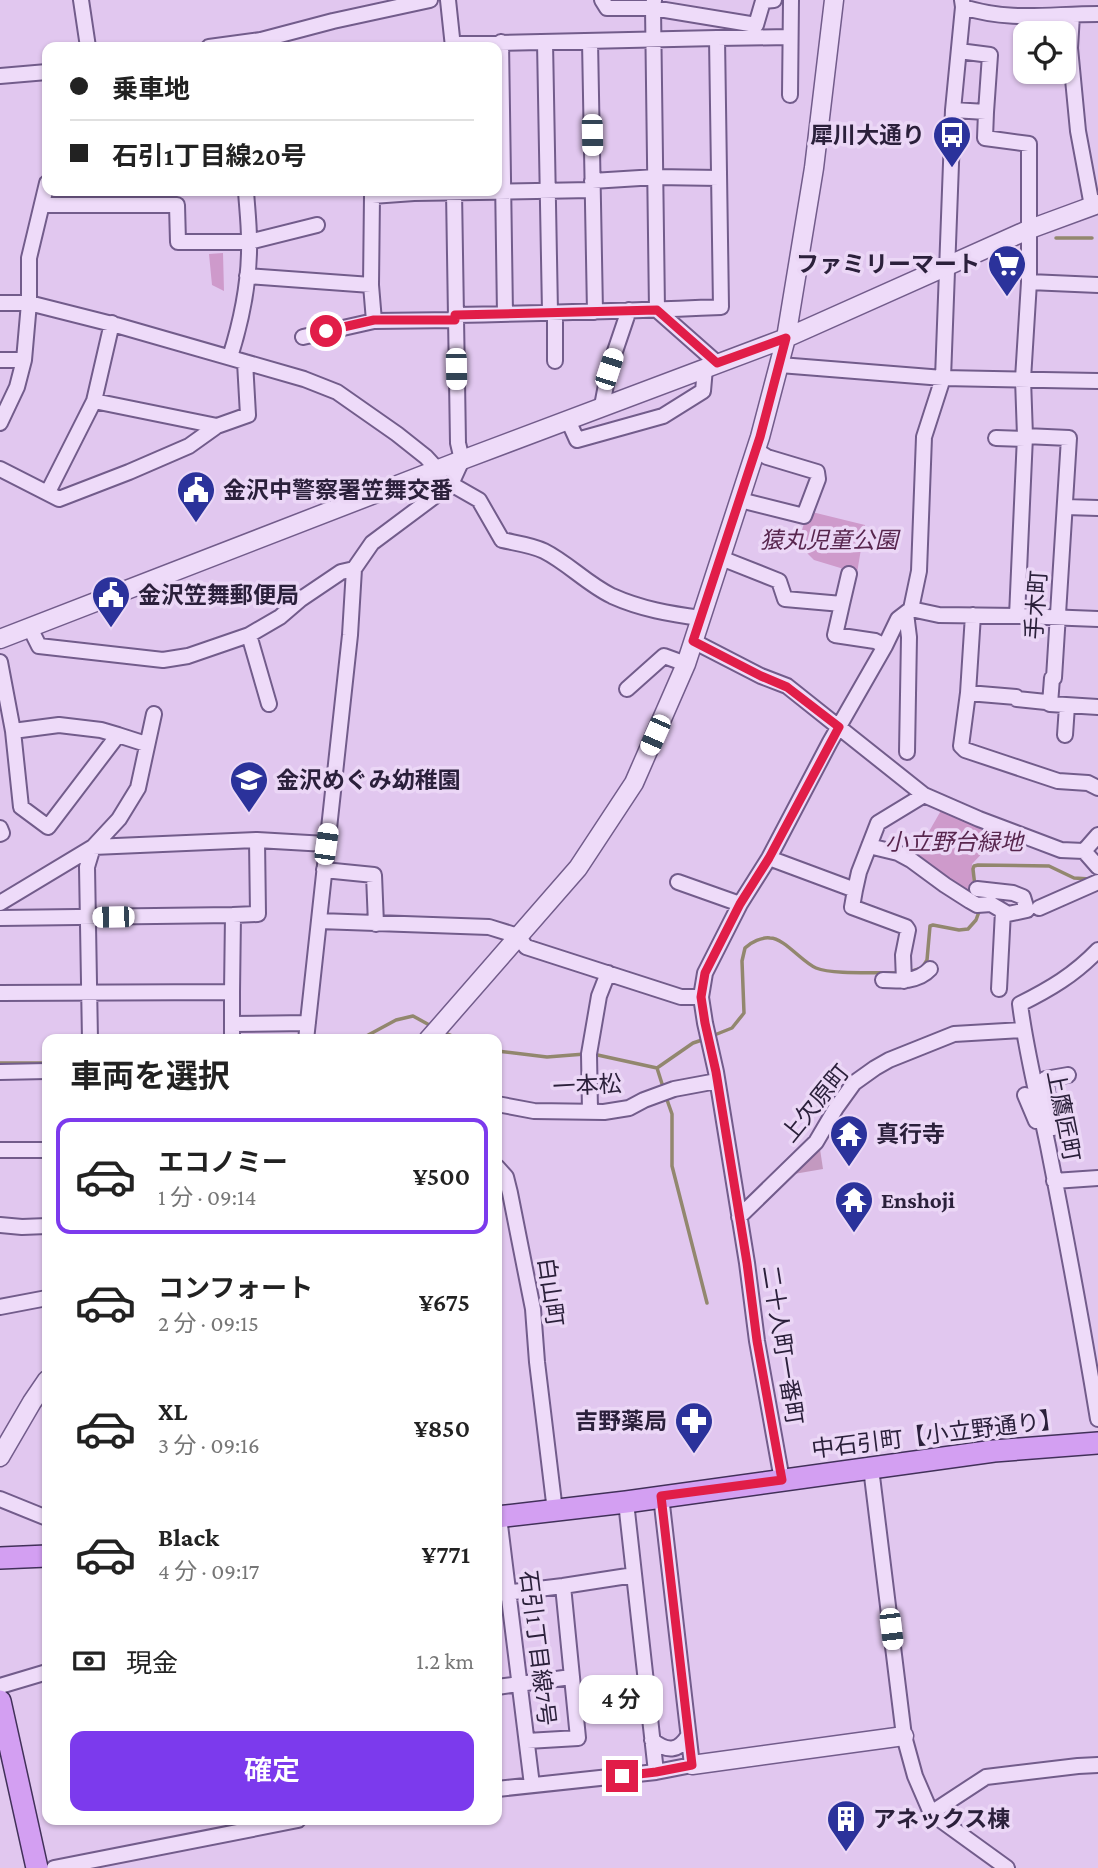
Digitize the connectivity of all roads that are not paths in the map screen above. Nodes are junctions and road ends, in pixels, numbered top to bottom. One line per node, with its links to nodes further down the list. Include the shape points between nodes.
1 (81, 0): 16 (street)
2 (430, 0): 17 (street)
3 (448, 0): 18 (street)
4 (602, 0): 9 (street, via 607,8)
5 (774, 0): 9 (street, via 763,1 756,24)
6 (791, 0): 12 (street)
7 (834, 0): 57 (street, via 814,168)
8 (962, 3): 10 (street, via 982,13 1017,18); 21 (street)
9 (654, 4): 13 (street)
10 (1072, 15): 11 (street); 37 (street, via 1070,48 1078,131)
11 (1098, 15)
12 (790, 37): 14 (street); 24 (street)
13 (653, 38): 14 (street); 15 (street); 27 (street)
14 (717, 38): 28 (street)
15 (590, 41): 20 (street); 29 (street)
16 (87, 42)
17 (246, 42)
18 (453, 42)
19 (500, 42): 20 (street)
20 (545, 42): 30 (street)
21 (959, 51): 25 (street); 26 (street, via 990,55)
22 (42, 72): 23 (street)
23 (0, 76)
24 (790, 95)
25 (953, 110): 26 (street); 41 (street)
26 (986, 112): 39 (street, via 985,138 1030,144)
27 (656, 177): 28 (street); 29 (street); 49 (street)
28 (719, 178): 49 (street, via 721,307)
29 (592, 185): 30 (street); 51 (street)
30 (547, 190): 31 (street); 50 (street)
31 (502, 192): 52 (street)
32 (45, 196): 36 (street)
33 (246, 196): 40 (street)
34 (372, 196): 44 (street)
35 (454, 196): 53 (street)
36 (43, 205): 40 (street, via 177,205 178,242); 47 (street, via 29,258)
37 (1095, 205): 39 (street)
38 (317, 225): 40 (street)
39 (1030, 229): 41 (street); 43 (street)
40 (249, 242): 42 (street)
41 (947, 265): 57 (street); 65 (street)
42 (247, 276): 44 (street); 58 (street, via 241,323)
43 (1029, 282): 45 (street); 66 (street)
44 (371, 285): 54 (street)
45 (1098, 285)
46 (0, 303): 47 (street)
47 (29, 303): 55 (street); 60 (street)
48 (629, 310): 49 (street); 51 (street); 69 (street, via 609,369)
49 (657, 310): 64 (street)
50 (552, 312): 51 (street); 52 (street); 61 (street)
51 (595, 312)
52 (505, 314): 53 (street)
53 (455, 318): 54 (street); 76 (street, via 458,443)
54 (374, 320): 56 (street)
55 (112, 323): 58 (street); 68 (street)
56 (303, 337)
57 (786, 338): 63 (street); 64 (street)
58 (230, 357): 62 (street)
59 (0, 360): 60 (street)
60 (24, 360): 71 (street)
61 (555, 361)
62 (245, 362): 72 (street, via 248,415); 78 (street, via 337,392 397,433)
63 (780, 365): 65 (street); 75 (street)
64 (711, 366): 69 (street); 70 (street, via 703,391 663,416 577,440)
65 (943, 378): 66 (street); 88 (street, via 924,437 919,571)
66 (1023, 379): 67 (street); 73 (street)
67 (1098, 381)
68 (94, 401): 72 (street); 80 (street)
69 (603, 407): 70 (street)
70 (568, 420): 76 (street)
71 (0, 423)
72 (217, 426): 80 (street, via 188,446 117,477 59,499)
73 (1025, 437): 74 (street); 82 (street, 手木町, via 1069,438); 93 (street)
74 (996, 438)
75 (756, 450): 81 (street); 81 (street, via 817,472 818,479 804,516)
76 (463, 460): 78 (street); 79 (street)
77 (0, 469): 80 (street)
78 (438, 470): 94 (street)
79 (451, 484): 85 (street, via 372,543); 90 (street, via 479,500 502,540 543,550 612,596 664,613)
80 (48, 492)
81 (740, 500): 84 (street)
82 (1066, 507): 83 (street); 91 (street, 手木町)
83 (1098, 508)
84 (721, 558): 87 (street, via 779,581 785,599); 90 (street)
85 (354, 569): 95 (street, via 341,572); 120 (street)
86 (849, 574): 87 (street)
87 (842, 604): 98 (street, via 835,635)
88 (909, 611): 89 (street); 98 (street, 二十人町一番町, via 898,619); 113 (street)
89 (973, 615): 93 (street); 102 (street)
90 (701, 618): 97 (street)
91 (1058, 618): 92 (street); 93 (street); 104 (street, 手木町)
92 (1098, 620)
93 (1020, 621)
94 (30, 628): 95 (street, via 39,646 163,660); 96 (street)
95 (249, 635): 103 (street)
96 (0, 639)
97 (693, 641): 100 (street); 108 (street, via 787,687)
98 (885, 646): 108 (street, 二十人町一番町)
99 (0, 662): 109 (street)
100 (687, 664): 101 (street, via 664,656); 140 (street, via 634,783 578,868)
101 (627, 689)
102 (968, 693): 104 (street); 114 (street, via 961,746 965,750 1058,781)
103 (269, 704)
104 (1050, 704): 105 (street)
105 (1068, 706): 106 (street); 110 (street)
106 (1098, 707)
107 (154, 714): 112 (street)
108 (839, 727): 115 (street); 124 (street, 二十人町一番町)
109 (13, 731): 111 (street, via 59,725); 111 (street, via 21,807 48,827)
110 (1065, 734)
111 (118, 735): 112 (street)
112 (146, 744): 122 (street, via 138,788 119,819)
113 (907, 752)
114 (1098, 788)
115 (925, 795): 121 (street, via 878,823); 123 (street, via 1061,850)
116 (0, 828): 117 (street)
117 (0, 834)
118 (1098, 835): 123 (street)
119 (257, 840): 120 (street); 122 (street); 135 (street, via 258,914)
120 (326, 844): 126 (street)
121 (869, 846): 130 (street); 134 (street, via 911,860 976,905 991,904)
122 (93, 847): 131 (street); 136 (street, via 87,867)
123 (1084, 851): 125 (street)
124 (769, 858): 130 (street); 132 (street, 二十人町一番町)
125 (1098, 867)
126 (324, 870): 138 (street); 139 (street, via 374,875)
127 (678, 882): 132 (street)
128 (1098, 882): 133 (street)
129 (976, 889): 133 (street, via 1013,892)
130 (855, 890): 145 (street, via 852,908 908,930 903,955)
131 (0, 903)
132 (740, 904): 150 (street, 二十人町一番町, via 705,973)
133 (1033, 909): 134 (street)
134 (1003, 911): 146 (street)
135 (233, 915): 136 (street); 148 (street)
136 (88, 917): 137 (street); 147 (street)
137 (0, 918)
138 (319, 921): 139 (street); 151 (street)
139 (376, 924): 140 (street, via 489,927)
140 (518, 936): 143 (street, via 526,947); 157 (street)
141 (1098, 950): 153 (street, via 1053,987 1020,1004)
142 (930, 969): 145 (street)
143 (608, 973): 150 (street, via 681,997); 164 (street, via 599,996 589,1054)
144 (883, 980): 145 (street)
145 (905, 981)
146 (999, 989)
147 (90, 992): 148 (street); 149 (street); 154 (street)
148 (232, 992): 152 (street)
149 (0, 993)
150 (701, 997): 161 (street, 二十人町一番町)
151 (308, 1023): 152 (street); 156 (street)
152 (232, 1024): 155 (street)
153 (1023, 1029): 165 (street, 上鷹匠町); 171 (street, 上欠原町, via 954,1034 875,1068 855,1083 816,1142)
154 (90, 1034)
155 (232, 1034)
156 (307, 1034)
157 (433, 1034)
158 (42, 1071): 159 (street)
159 (0, 1072)
160 (1068, 1075): 165 (street, via 1045,1079 1054,1134)
161 (718, 1081): 164 (street, 一本松, via 674,1089 629,1108); 171 (street, 二十人町一番町)
162 (1025, 1095): 165 (street)
163 (502, 1105): 164 (street, 一本松, via 534,1111)
164 (590, 1111)
165 (1048, 1147): 170 (street, 上鷹匠町)
166 (0, 1150): 167 (street)
167 (42, 1150)
168 (502, 1173): 185 (street, 白山町, via 533,1309)
169 (1098, 1178): 170 (street)
170 (1054, 1181): 177 (street, 上鷹匠町)
171 (740, 1217): 181 (street, 二十人町一番町)
172 (0, 1225): 173 (street)
173 (42, 1226)
174 (42, 1299): 175 (street)
175 (0, 1307)
176 (42, 1387): 179 (street)
177 (1098, 1419)
178 (1098, 1443): 180 (main road, 中石引町【小立野通り】)
179 (0, 1457)
180 (871, 1468): 181 (main road, 中石引町【小立野通り】); 200 (street)
181 (782, 1480): 182 (main road, 中石引町【小立野通り】)
182 (661, 1496): 184 (main road, 中石引町【小立野通り】); 199 (street)
183 (0, 1499): 186 (street)
184 (625, 1502): 185 (main road, 中石引町【小立野通り】); 190 (street)
185 (555, 1511): 187 (main road, 中石引町【小立野通り】)
186 (42, 1516)
187 (502, 1517)
188 (42, 1556): 189 (main road)
189 (0, 1558)
190 (634, 1575): 191 (street); 201 (street)
191 (563, 1587): 192 (street); 194 (street)
192 (503, 1593): 195 (street, 石引1丁目線7号)
193 (42, 1673): 196 (street)
194 (571, 1677): 195 (street); 202 (street, via 578,1738)
195 (519, 1683): 197 (street); 202 (street, 石引1丁目線7号)
196 (0, 1686)
197 (502, 1686)
198 (0, 1701): 210 (main road)
199 (688, 1736): 201 (street, via 672,1749); 203 (street)
200 (904, 1736): 203 (street); 208 (street)
201 (652, 1740): 205 (street)
202 (527, 1741): 206 (street, 石引1丁目線7号)
203 (692, 1765): 205 (street)
204 (1098, 1765): 208 (street, via 986,1777)
205 (656, 1772): 206 (street)
206 (532, 1785): 207 (street)
207 (502, 1788)
208 (931, 1813): 212 (street)
209 (244, 1825): 211 (street)
210 (37, 1868)
211 (54, 1868)
212 (1007, 1868)

